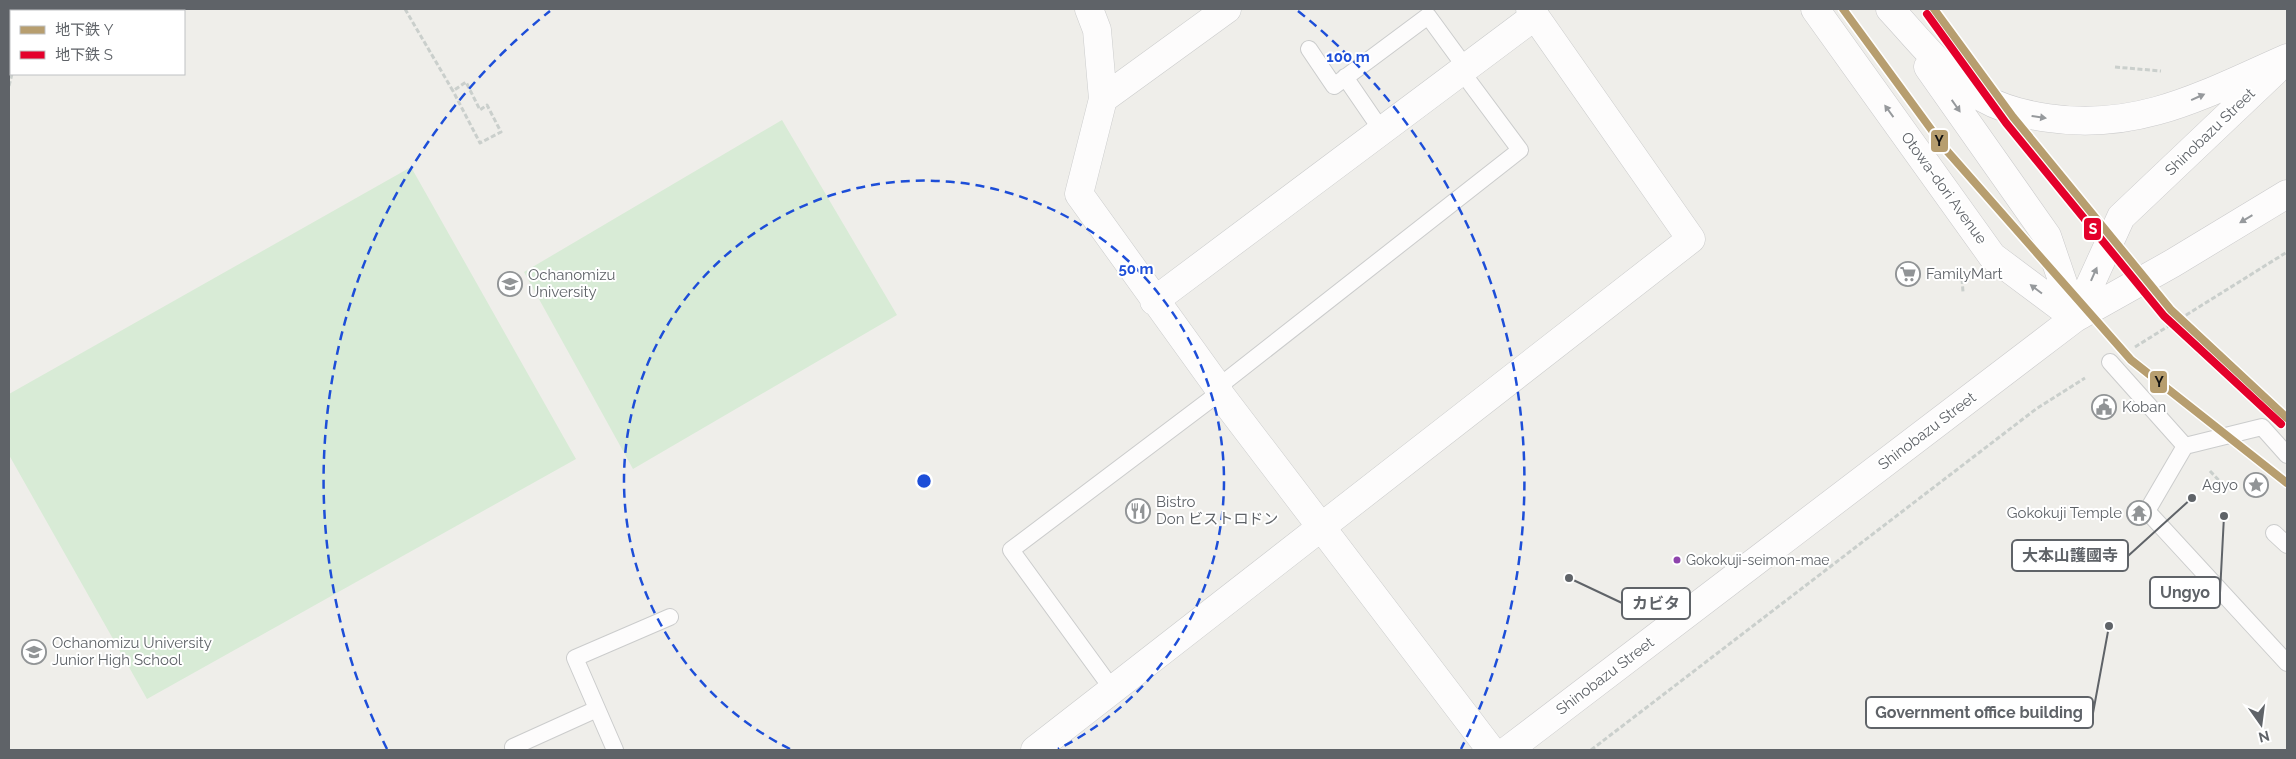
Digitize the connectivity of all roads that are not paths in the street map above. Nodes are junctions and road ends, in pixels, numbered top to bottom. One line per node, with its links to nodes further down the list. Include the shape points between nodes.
1 (1089, 9): 10 (street, via 1097,30)
2 (1227, 9): 10 (street)
3 (1815, 9): 14 (street, Otowa-dori Avenue, one-way to 3, via 1992,256)
4 (1889, 9): 7 (street, one-way to 7, via 1947,71 1984,98 2030,116 2066,121 2096,123 2137,117 2180,105); 14 (street, one-way to 14, via 2047,236)
5 (1532, 12): 8 (street); 19 (street, via 1691,239)
6 (1309, 49): 9 (lane, via 1334,86)
7 (2287, 58): 14 (street, Shinobazu Street, one-way to 7, via 2121,217)
8 (1464, 70): 9 (lane, via 1428,16); 11 (street); 16 (lane, via 1520,150)
9 (1345, 77): 11 (lane)
10 (1103, 99): 13 (street, via 1078,194)
11 (1382, 130): 13 (street)
12 (2287, 194): 14 (street, one-way to 14)
13 (1154, 301): 16 (street)
14 (2074, 318): 30 (street, Shinobazu Street)
15 (2110, 362): 17 (lane)
16 (1218, 390): 19 (street); 24 (lane, via 1011,550)
17 (2185, 446): 18 (lane, via 2262,427); 23 (lane, via 2147,511)
18 (2287, 455)
19 (1321, 526): 24 (street); 29 (street)
20 (2274, 533): 21 (lane)
21 (2287, 545)
22 (670, 618): 25 (lane, via 575,658)
23 (2287, 664)
24 (1113, 690): 28 (street)
25 (597, 709): 26 (lane, via 513,747); 27 (lane)
26 (514, 750)
27 (615, 750)
28 (1035, 750)
29 (1491, 750)
30 (1508, 750)

